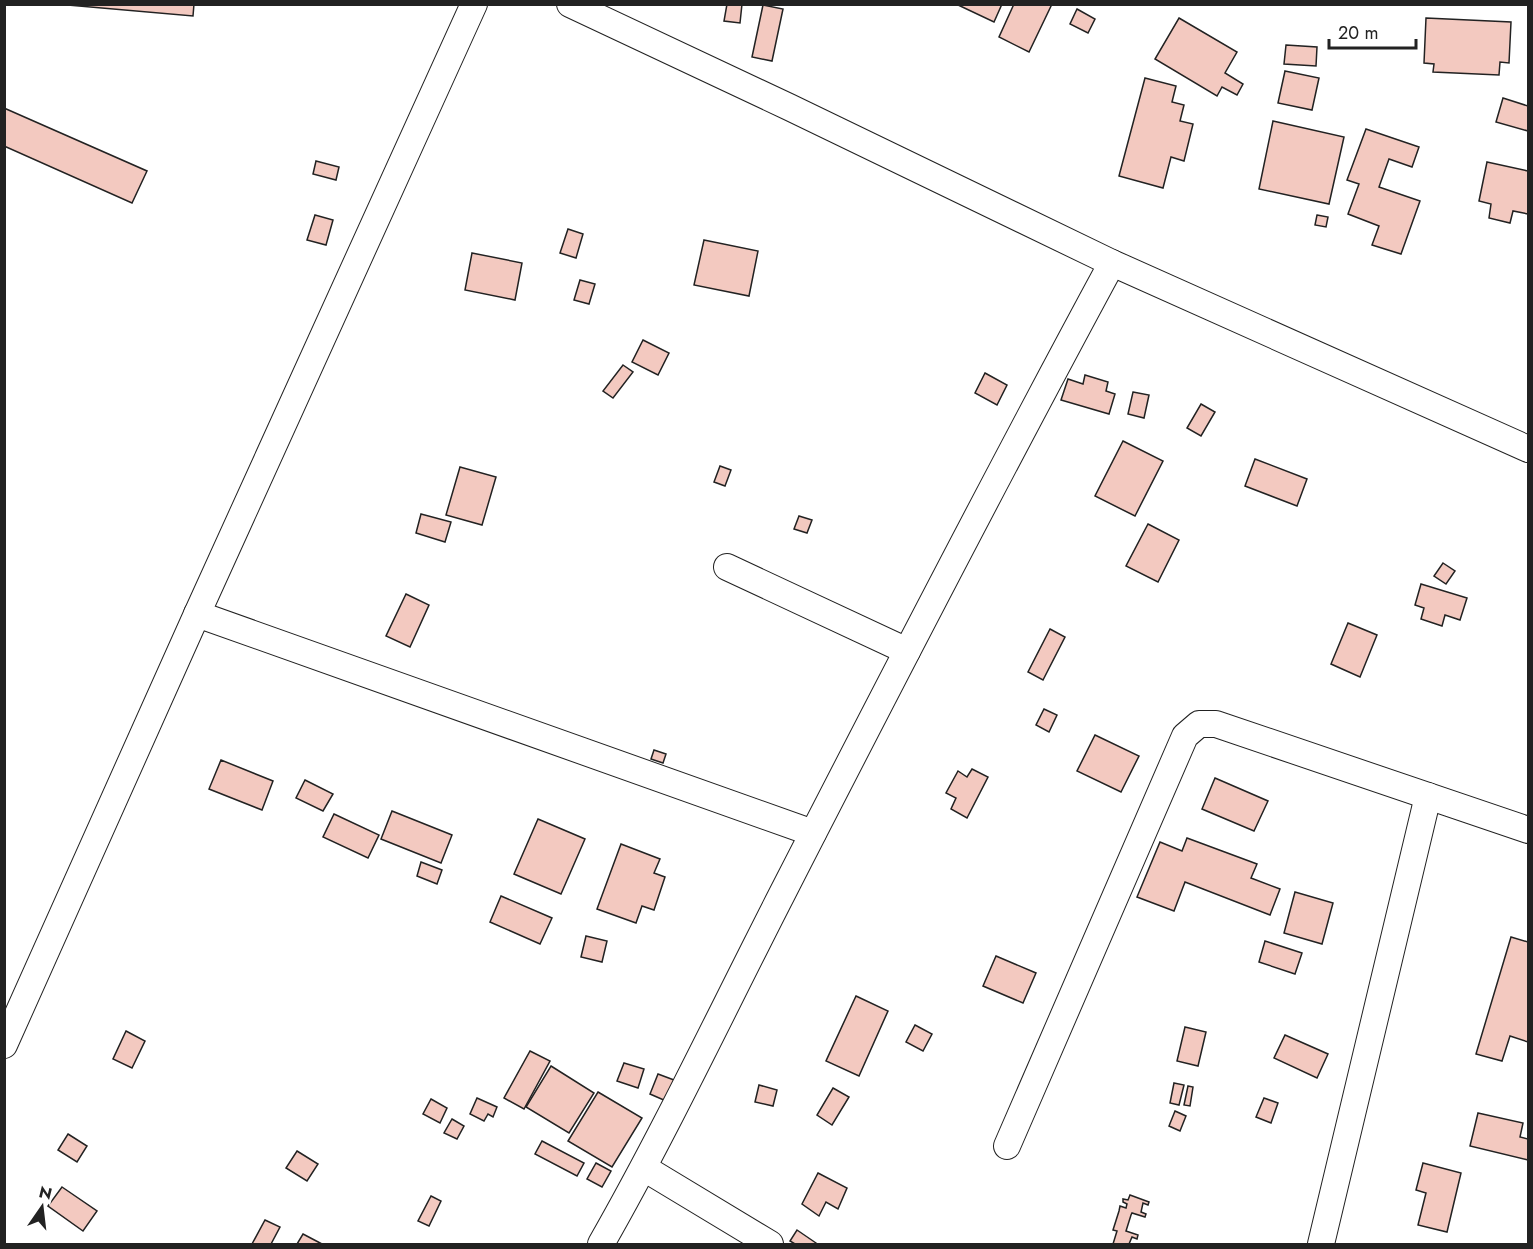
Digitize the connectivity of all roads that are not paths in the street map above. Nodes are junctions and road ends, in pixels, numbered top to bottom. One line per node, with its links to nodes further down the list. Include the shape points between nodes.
1 (474, 4): 6 (street)
2 (570, 4): 3 (street)
3 (1112, 263): 4 (street); 7 (street)
4 (1528, 449)
5 (727, 567): 7 (street)
6 (197, 614): 10 (street); 11 (street)
7 (907, 651): 10 (street)
8 (1428, 796): 9 (street); 12 (street, via 1216,724 1199,724 1185,736); 16 (street)
9 (1528, 831)
10 (813, 833): 13 (street)
11 (5, 1044)
12 (1007, 1146)
13 (644, 1168): 14 (street); 15 (street)
14 (601, 1245)
15 (770, 1245)
16 (1320, 1245)

